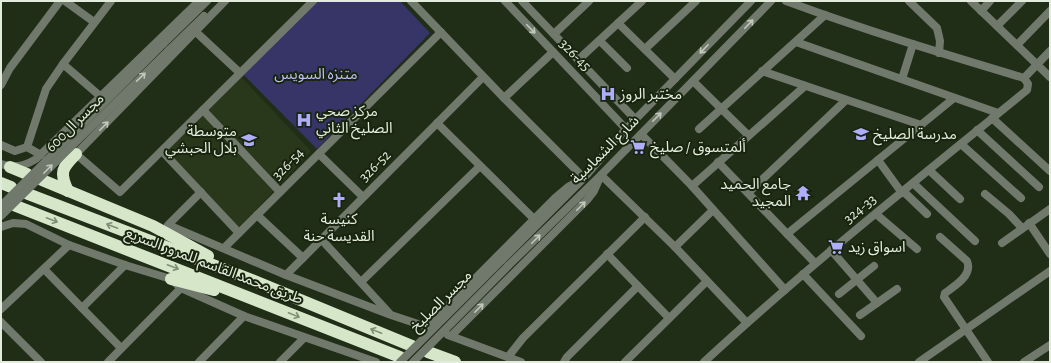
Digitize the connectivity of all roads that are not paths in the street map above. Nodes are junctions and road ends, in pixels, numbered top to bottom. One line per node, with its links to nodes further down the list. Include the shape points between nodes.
1 (60, 1): 52 (street, via 10,68)
2 (65, 1): 25 (street)
3 (111, 1): 25 (street)
4 (199, 1): 54 (street)
5 (207, 1): 35 (street)
6 (220, 1): 35 (street)
7 (225, 1): 28 (street)
8 (313, 1): 45 (street)
9 (411, 1): 29 (street)
10 (504, 1): 38 (street, 326-45, one-way to 38)
11 (522, 1): 30 (street, 326-45)
12 (589, 1): 30 (street)
13 (642, 1): 26 (street)
14 (696, 1): 36 (street)
15 (751, 1): 48 (street, شارع الشماسية, one-way to 48)
16 (772, 1): 51 (street, شارع الشماسية, one-way to 16)
17 (786, 1): 24 (street)
18 (909, 1): 39 (street, via 937,28)
19 (971, 1): 22 (street)
20 (990, 1): 22 (street)
21 (1022, 1): 27 (street)
22 (981, 11): 27 (street)
23 (1050, 11): 34 (street)
24 (824, 15): 32 (street); 33 (street)
25 (94, 22): 41 (street)
26 (618, 23): 31 (street); 36 (street)
27 (997, 26): 34 (street)
28 (196, 32): 45 (street); 73 (street, one-way to 28)
29 (441, 32): 46 (street); 74 (street, 326-54)
30 (554, 34): 40 (street, 326-45)
31 (600, 41): 40 (street); 43 (street)
32 (796, 42): 44 (street); 50 (street)
33 (913, 44): 39 (street); 50 (street)
34 (1017, 45): 42 (street)
35 (166, 47): 99 (street, مجسر ال600, bridge); 106 (street, مجسر ال600, one-way to 35, bridge)
36 (645, 49): 48 (street)
37 (1050, 51): 42 (street)
38 (553, 52): 55 (street); 64 (street, 326-45)
39 (939, 52): 49 (street)
40 (578, 60): 61 (street, 326-45)
41 (63, 64): 54 (street); 71 (street, via 43,96)
42 (1037, 64): 47 (street); 49 (street)
43 (627, 68)
44 (762, 71): 53 (street); 58 (street)
45 (240, 73): 59 (street)
46 (484, 77): 55 (street); 62 (street, 326-52)
47 (1050, 77)
48 (675, 78): 61 (street, شارع الشماسية)
49 (1024, 78): 60 (street, 324-33, via 1028,84 1027,90)
50 (902, 79): 56 (street)
51 (693, 81): 58 (street); 67 (street, شارع الشماسية, one-way to 51)
52 (1, 85)
53 (805, 86): 57 (street); 68 (street)
54 (100, 96): 75 (street)
55 (504, 98): 84 (street)
56 (954, 98): 60 (street); 63 (street)
57 (846, 100): 63 (street); 93 (street)
58 (722, 109): 65 (street); 68 (street)
59 (203, 110): 72 (street); 91 (street)
60 (995, 116): 66 (street, 324-33); 81 (street)
61 (635, 119): 64 (street, شارع الشماسية)
62 (437, 123): 79 (street); 96 (street, 326-52)
63 (922, 125): 76 (street)
64 (626, 129): 84 (street, شارع الشماسية)
65 (699, 129)
66 (977, 130): 69 (street, 324-33); 88 (street)
67 (641, 134): 83 (street, شارع الشماسية); 87 (street)
68 (748, 135): 77 (street)
69 (961, 144): 80 (street, 324-33); 97 (street)
70 (1, 145): 71 (street, via 15,150)
71 (26, 148): 75 (street)
72 (162, 151): 73 (street, via 120,192); 90 (street)
73 (76, 154): 89 (highway, via 63,169 62,180)
74 (319, 154): 91 (street, 326-54); 96 (street)
75 (41, 155): 78 (street, via 29,164)
76 (878, 160): 92 (street); 112 (street)
77 (718, 162): 87 (street); 93 (street)
78 (5, 165): 82 (highway)
79 (480, 166): 108 (street); 137 (street)
80 (929, 170): 86 (street, 324-33); 98 (street)
81 (1050, 171)
82 (27, 174)
83 (601, 175): 107 (street); 125 (street, شارع الشماسية, one-way to 83); 160 (street, one-way to 83, via 449,335 587,200)
84 (584, 178): 108 (street, via 561,192); 125 (street, شارع الشماسية)
85 (42, 180): 89 (highway)
86 (913, 183): 92 (street, 324-33); 115 (street)
87 (692, 186): 102 (street)
88 (1039, 187)
89 (68, 191): 134 (highway, via 154,226)
90 (201, 192): 111 (street); 119 (street, via 168,225)
91 (280, 192): 105 (street, 326-54)
92 (902, 192): 103 (street, 324-33); 104 (street)
93 (748, 193): 112 (street)
94 (28, 194): 134 (highway, طريق محمد القاسم للمرور السريع, one-way to 94)
95 (985, 194): 109 (street)
96 (363, 197): 114 (street, 326-52)
97 (1021, 198)
98 (960, 199)
99 (1, 206)
100 (16, 206): 143 (highway, طريق محمد القاسم للمرور السريع, one-way to 143)
101 (1050, 209): 109 (street)
102 (713, 210): 118 (street); 141 (street)
103 (876, 214): 120 (street); 121 (street, 324-33)
104 (927, 214)
105 (257, 215): 111 (street, 326-54); 124 (street)
106 (1, 216)
107 (645, 217): 118 (street); 122 (street)
108 (534, 219): 147 (street, via 428,327)
109 (1025, 225): 116 (street); 123 (street)
110 (1, 227): 117 (street, via 13,223 26,224)
111 (239, 233): 119 (street, 326-54)
112 (787, 234): 126 (street)
113 (940, 237): 153 (street, via 968,261 968,271 962,281 945,293 944,297)
114 (321, 239): 124 (street, 326-52); 137 (street)
115 (975, 241)
116 (1002, 242)
117 (69, 245): 127 (street); 129 (street)
118 (675, 247): 136 (street)
119 (224, 248): 131 (street)
120 (917, 249)
121 (831, 250): 126 (street, 324-33); 135 (street)
122 (607, 254): 138 (street); 160 (street, via 523,338)
123 (1050, 254)
124 (303, 258): 131 (street, 326-52)
125 (505, 263): 161 (street, مجسر الصليخ, bridge); 167 (street, مجسر الصليخ, bridge)
126 (815, 263): 132 (street, 324-33)
127 (125, 265): 133 (street); 145 (street)
128 (874, 266): 135 (street)
129 (44, 269): 145 (street); 146 (street)
130 (1050, 271): 153 (street)
131 (286, 274): 147 (street)
132 (803, 274): 141 (street, 324-33); 154 (street)
133 (171, 279): 139 (street); 143 (highway)
134 (252, 280): 157 (highway, طريق محمد القاسم للمرور السريع, one-way to 134)
135 (857, 280): 142 (street); 144 (street)
136 (707, 281): 150 (street); 152 (street)
137 (361, 282): 147 (street)
138 (638, 286): 150 (street); 170 (street)
139 (181, 288): 149 (street); 158 (street)
140 (896, 289): 144 (street)
141 (785, 290): 152 (street, 324-33)
142 (839, 294)
143 (265, 303): 161 (highway, طريق محمد القاسم للمرور السريع, one-way to 161)
144 (877, 303): 148 (street)
145 (82, 308): 158 (street)
146 (1, 309)
147 (391, 315)
148 (860, 315)
149 (244, 316): 155 (street); 164 (street)
150 (669, 318): 171 (street)
151 (1, 322): 162 (street)
152 (747, 323): 172 (street, 324-33)
153 (966, 329): 173 (street); 174 (street)
154 (861, 336)
155 (304, 338): 165 (street); 166 (street)
156 (1050, 345): 175 (street)
157 (412, 346)
158 (121, 348): 163 (street)
159 (428, 352): 168 (highway)
160 (508, 357): 169 (street)
161 (400, 360)
162 (41, 362)
163 (108, 362)
164 (199, 362)
165 (280, 362)
166 (376, 362)
167 (412, 362)
168 (455, 362)
169 (521, 362)
170 (564, 362)
171 (625, 362)
172 (704, 362)
173 (919, 362)
174 (988, 362)
175 (1024, 362)

